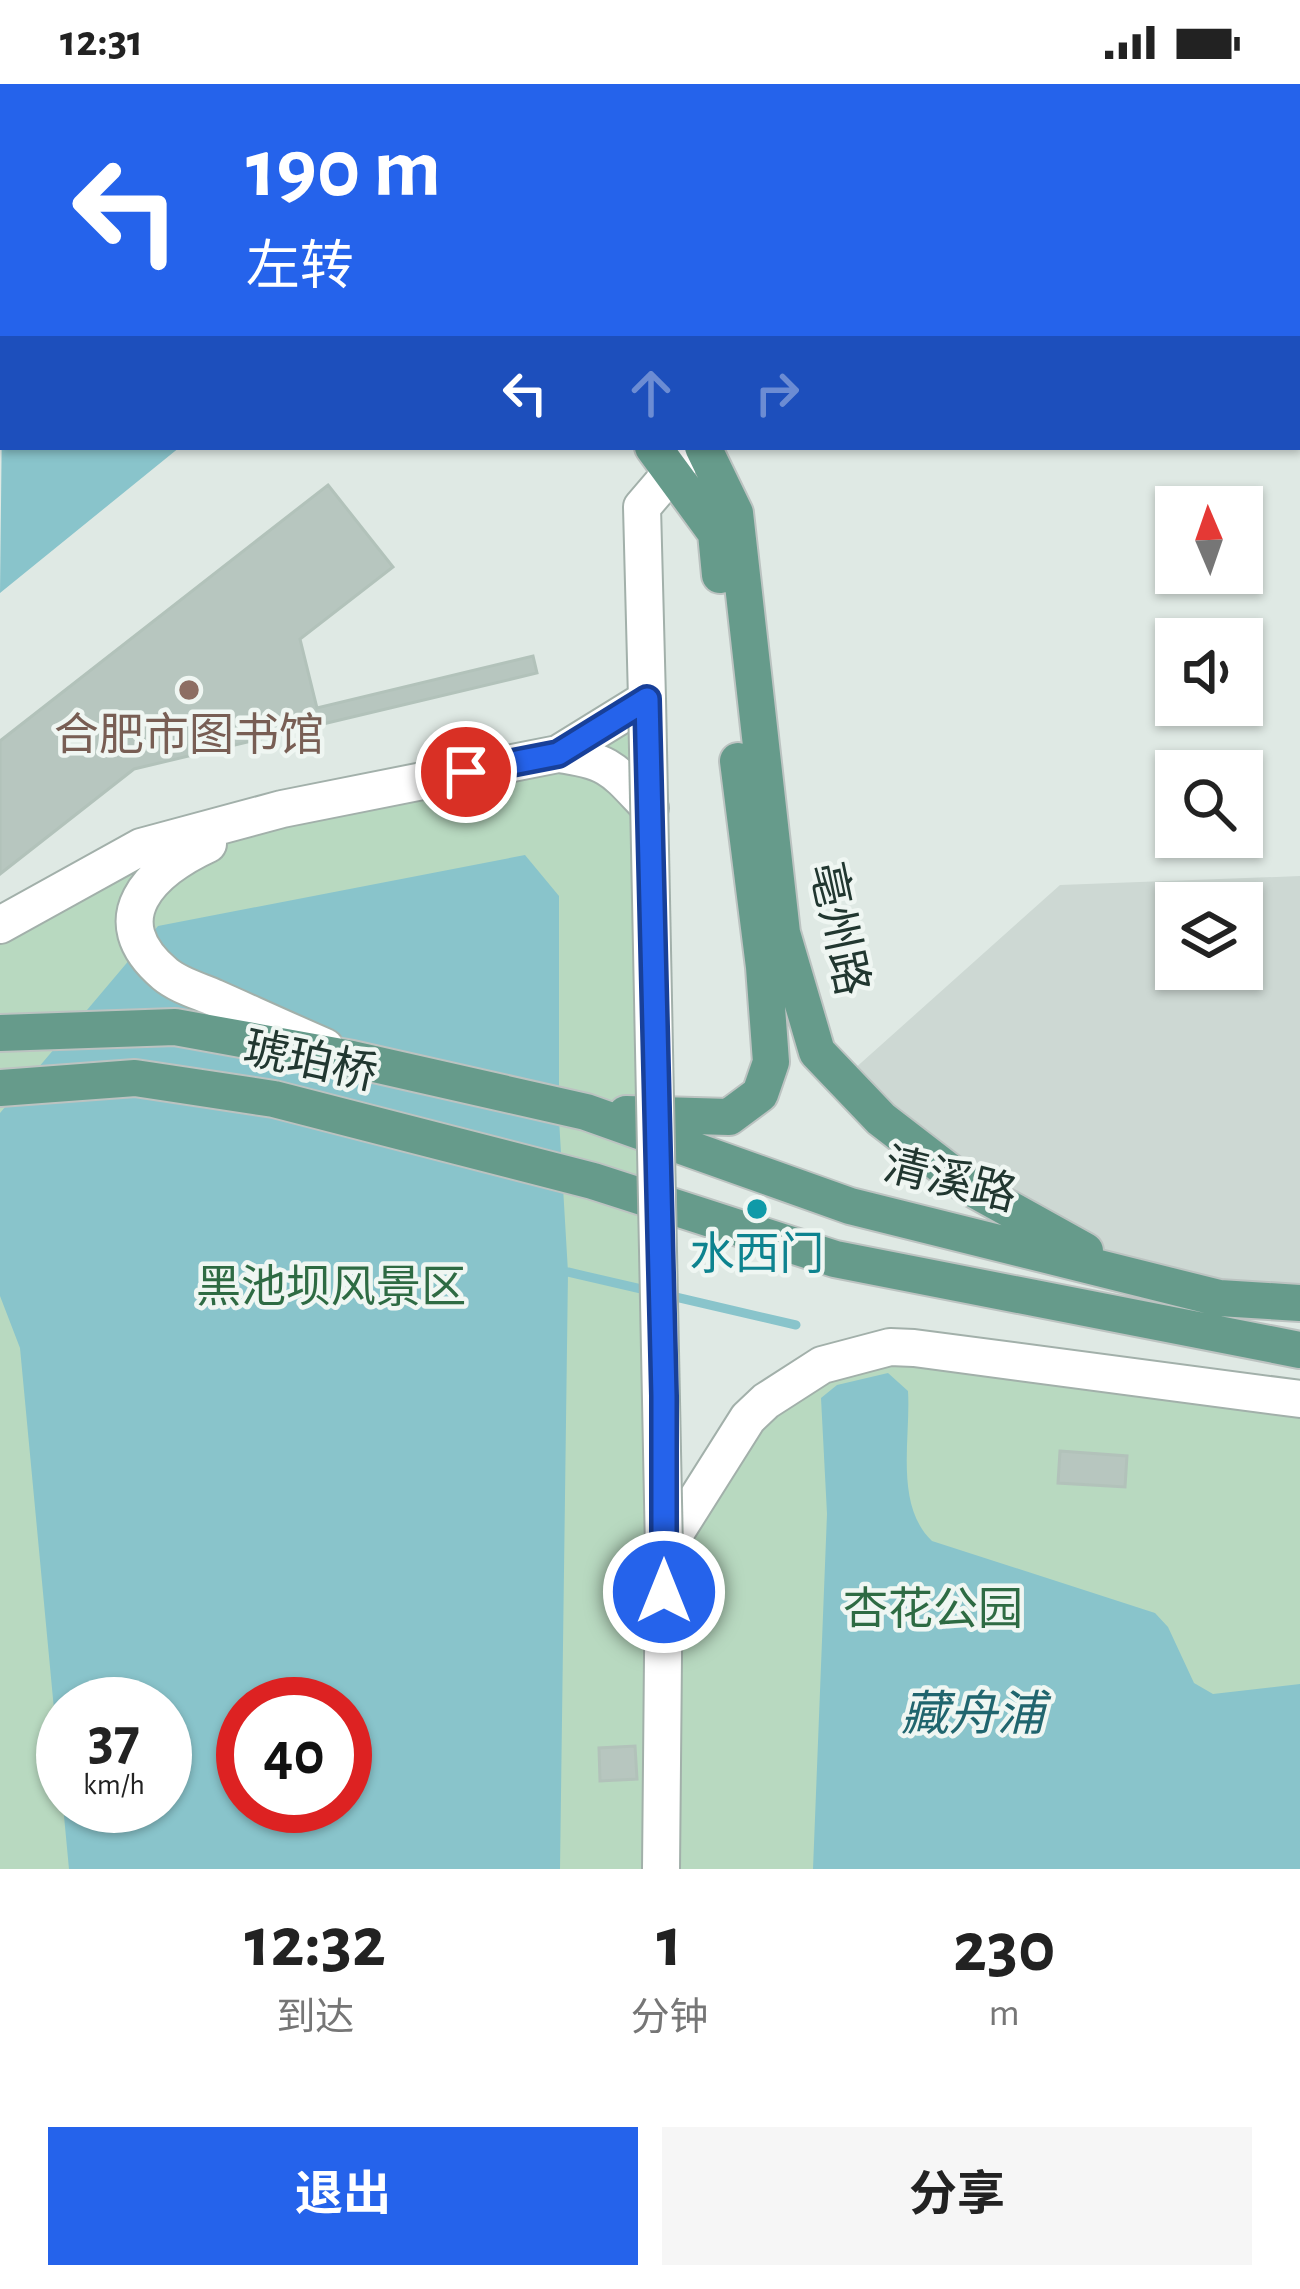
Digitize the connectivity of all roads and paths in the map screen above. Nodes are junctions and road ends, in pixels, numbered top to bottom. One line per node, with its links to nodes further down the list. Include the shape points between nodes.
1 (704, 450): 12 (main road, 亳州路, via 735,512 782,933 817,1052 880,1119 968,1186)
2 (672, 455): 3 (street, via 642,507); 11 (main road, via 716,533 771,1062 760,1094 729,1117)
3 (647, 699): 4 (street); 5 (street, bridge)
4 (558, 754): 5 (street, via 611,767); 6 (street)
5 (650, 808): 16 (street, bridge)
6 (281, 809): 7 (street, via 141,847); 9 (street, via 175,860 142,888 134,918 140,946 166,976)
7 (0, 925)
8 (0, 1033): 9 (main road, 琥珀桥, via 175,1027)
9 (352, 1059): 11 (main road, 琥珀桥)
10 (0, 1088): 14 (main road, 琥珀桥, via 135,1078 251,1095 593,1180 835,1258)
11 (586, 1112): 12 (main road, 清溪路, via 850,1206)
12 (1130, 1276): 13 (main road, 清溪路, via 1219,1298)
13 (1300, 1303)
14 (1300, 1350)
15 (1300, 1400): 16 (street, via 935,1349 872,1351 790,1382 748,1418)
16 (664, 1551): 17 (street)
17 (661, 1869)

